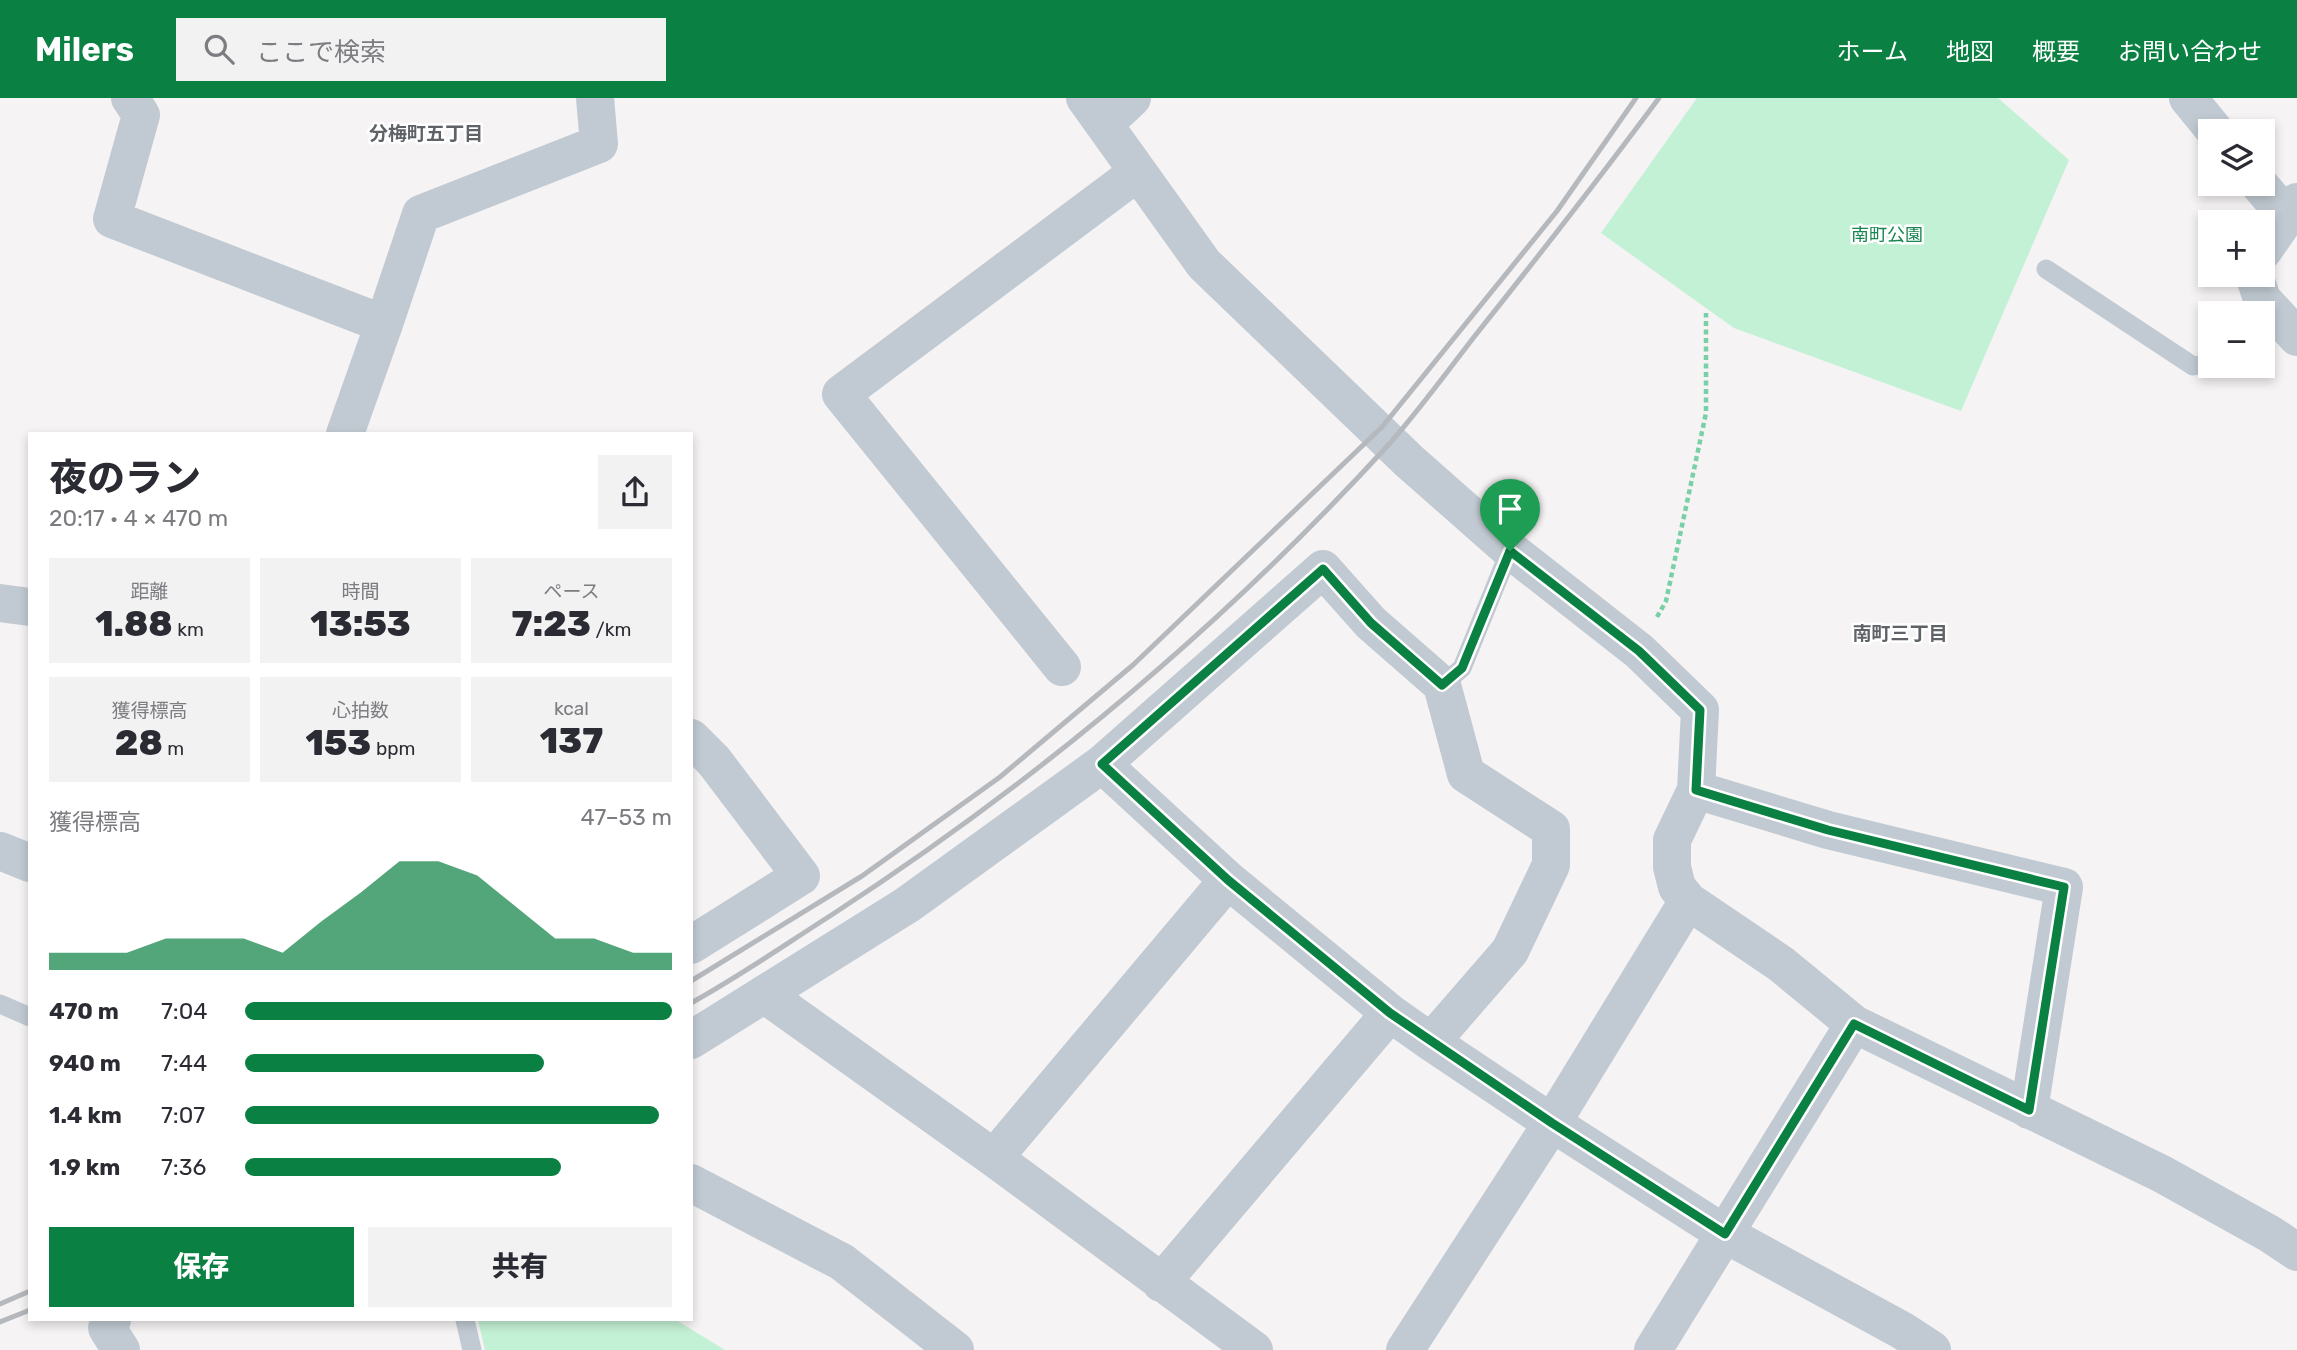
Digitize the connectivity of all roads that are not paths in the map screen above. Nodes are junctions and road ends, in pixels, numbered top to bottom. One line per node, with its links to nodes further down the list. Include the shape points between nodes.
1 (130, 98): 13 (street, via 141,115 112,219)
2 (594, 98): 13 (street, via 599,144 421,214)
3 (1132, 98): 5 (street)
4 (2188, 98): 6 (street)
5 (1094, 111): 7 (street)
6 (2205, 119)
7 (1138, 172): 17 (street, via 1204,264 1399,452); 20 (street, via 841,394)
8 (2275, 196): 9 (street)
9 (2292, 209): 10 (street)
10 (2275, 234)
11 (2046, 269): 15 (lane)
12 (2256, 296): 14 (street)
13 (384, 324): 16 (street)
14 (2297, 337)
15 (2198, 365)
16 (346, 432)
17 (1510, 551): 21 (lane, via 1462,668); 24 (street, via 1639,651 1700,710)
18 (0, 603): 19 (street)
19 (28, 607)
20 (1062, 667)
21 (1442, 685): 23 (street, via 1371,623 1323,569); 36 (street, via 1466,774 1551,829 1551,865 1510,951)
22 (693, 740): 29 (street, via 801,876)
23 (1102, 764): 27 (street); 30 (street, via 907,905)
24 (1696, 790): 28 (street, via 1672,840 1677,887); 37 (street, via 1828,830 2064,887)
25 (0, 851): 26 (street)
26 (28, 862)
27 (1228, 880): 32 (street); 39 (street)
28 (1688, 901): 34 (street, via 1781,964); 38 (street)
29 (693, 944)
30 (764, 994): 35 (street); 39 (street)
31 (0, 1004): 33 (lane)
32 (1390, 1013): 36 (street); 43 (street)
33 (28, 1016)
34 (1854, 1024): 37 (street); 41 (street)
35 (693, 1039)
36 (1432, 1042): 38 (street)
37 (2029, 1110): 42 (street, via 2162,1174)
38 (1552, 1123): 41 (street); 50 (street)
39 (993, 1158): 43 (street)
40 (693, 1184): 48 (street, via 842,1262)
41 (1725, 1234): 51 (street); 52 (street)
42 (2297, 1252)
43 (1161, 1283): 49 (street)
44 (111, 1321): 46 (street, via 107,1328)
45 (465, 1321): 47 (lane)
46 (121, 1350)
47 (472, 1350)
48 (955, 1350)
49 (1254, 1350)
50 (1405, 1350)
51 (1653, 1350)
52 (1932, 1350)

